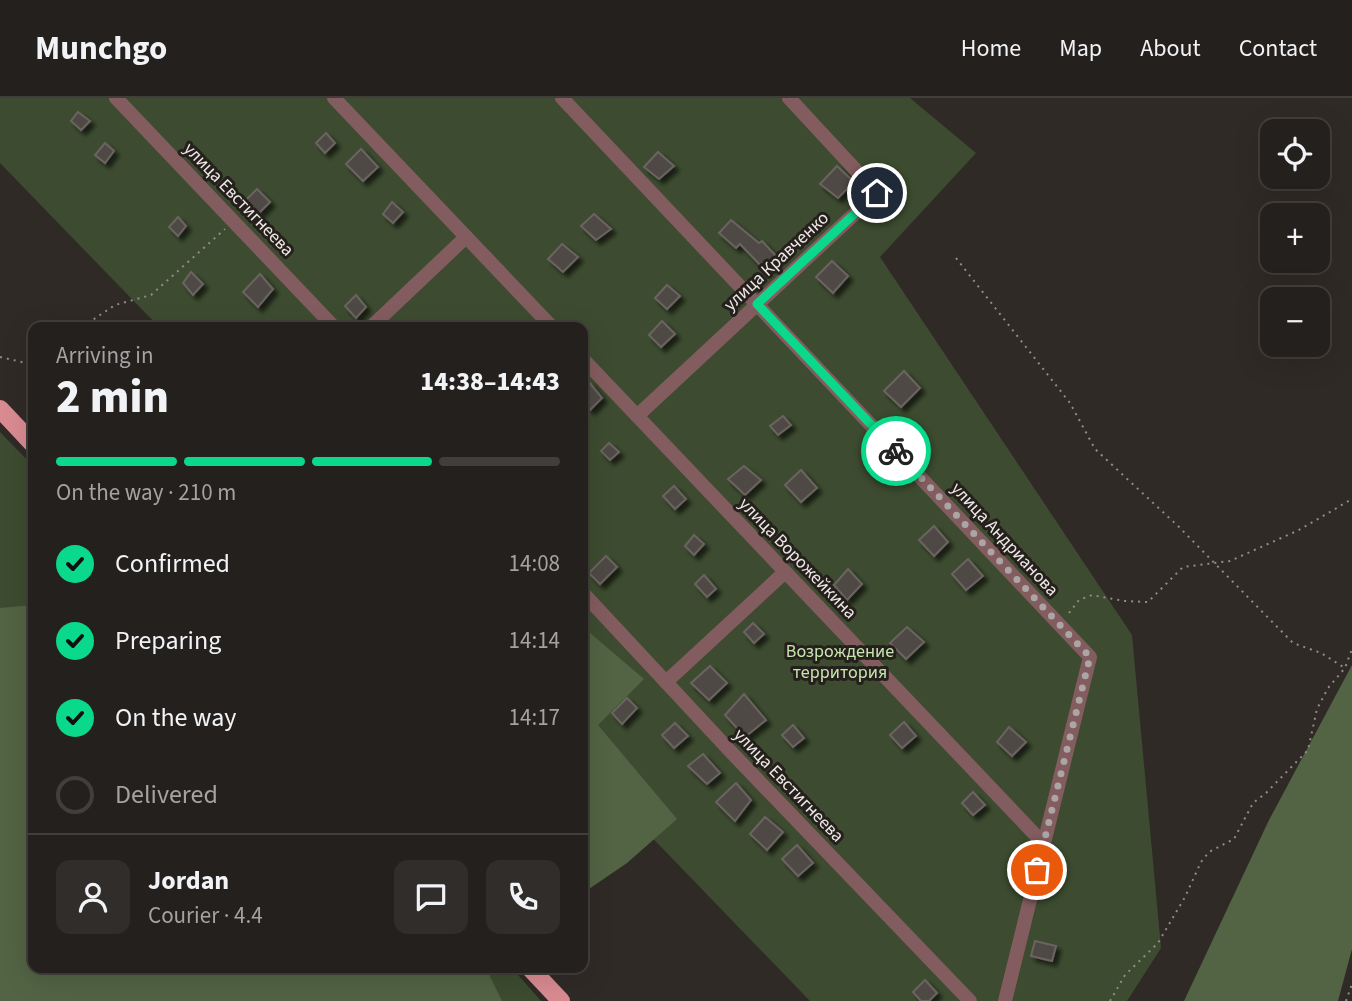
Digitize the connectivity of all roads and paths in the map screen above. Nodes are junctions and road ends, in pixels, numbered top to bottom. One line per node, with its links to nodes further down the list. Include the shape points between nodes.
1 (116, 98): 5 (street, улица Евстигнеева)
2 (334, 98): 6 (street)
3 (562, 98): 8 (street, улица Андрианова)
4 (789, 98): 8 (street, улица Кравченко, via 877,193)
5 (234, 222): 9 (path, via 151,295 115,305); 10 (street, улица Евстигнеева)
6 (466, 237): 11 (street); 12 (street)
7 (956, 258): 20 (path, via 1070,403 1095,449)
8 (757, 304): 17 (street, улица Кравченко); 23 (street, улица Андрианова)
9 (90, 322)
10 (329, 322)
11 (376, 322)
12 (547, 322)
13 (0, 357): 14 (path)
14 (28, 362)
15 (588, 364): 17 (street, улица Ворожейкина)
16 (0, 409): 18 (main road)
17 (637, 416): 21 (street, улица Ворожейкина)
18 (28, 439)
19 (1352, 499): 20 (path, via 1299,530 1230,561)
20 (1215, 563): 23 (path, via 1184,567 1148,601 1092,595 1079,600); 25 (path, via 1293,643)
21 (785, 572): 26 (street); 27 (street, улица Ворожейкина)
22 (588, 598): 26 (street, улица Евстигнеева)
23 (1060, 625): 27 (street, улица Андрианова, via 1090,657)
24 (1352, 649): 25 (path)
25 (1345, 668): 33 (path, via 1317,709 1308,750 1253,803 1234,839 1209,852 1201,862 1158,943 1125,975)
26 (666, 682): 31 (street, улица Евстигнеева)
27 (1044, 844): 32 (street, улица Андрианова)
28 (535, 973): 30 (main road)
29 (1352, 984): 34 (path)
30 (561, 1001)
31 (970, 1001)
32 (1005, 1001)
33 (1110, 1001)
34 (1346, 1001)

